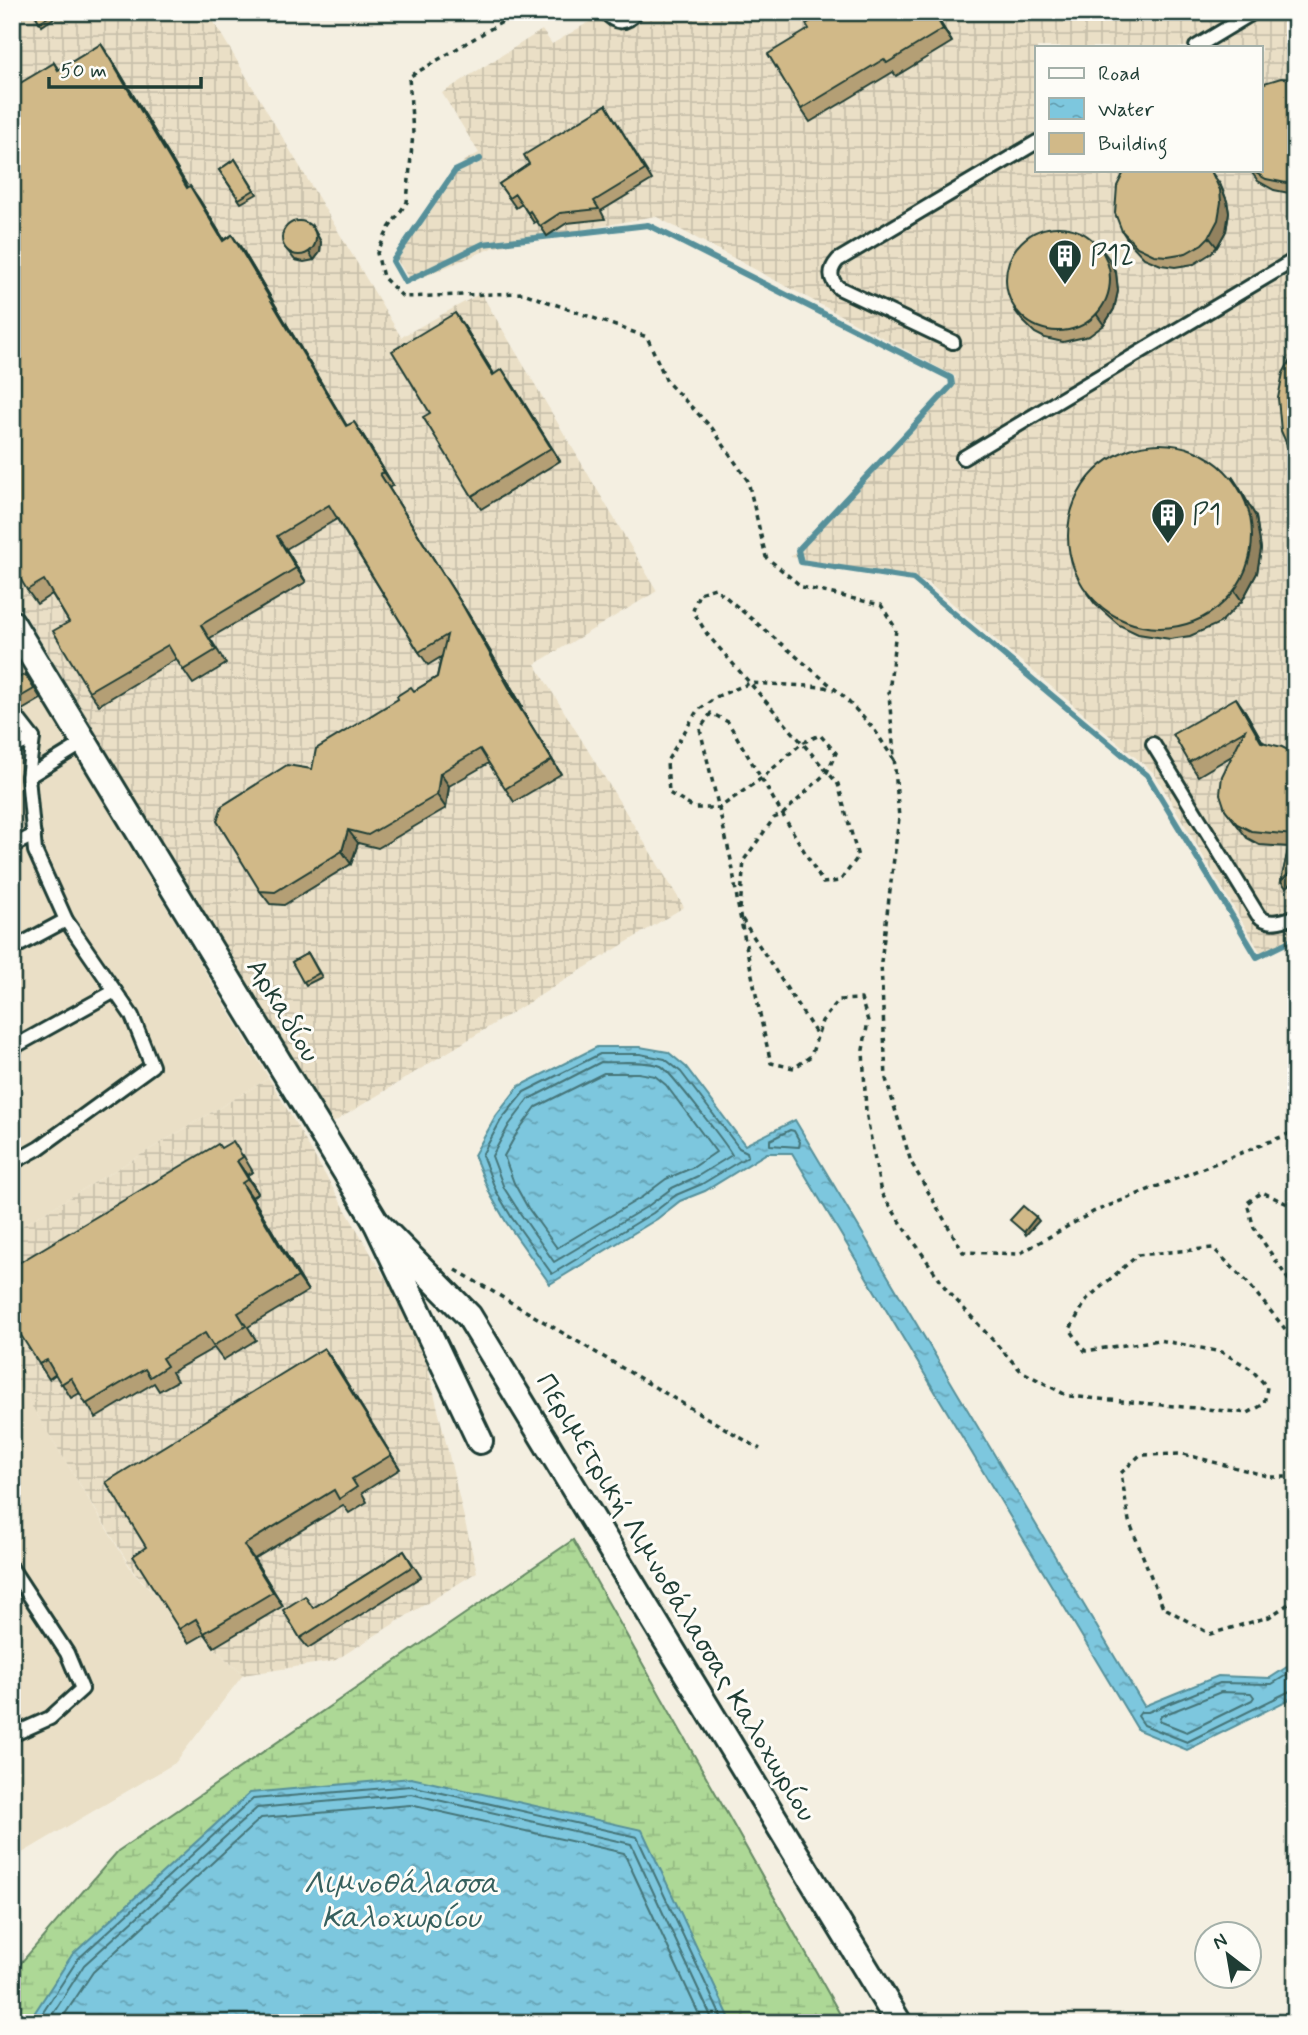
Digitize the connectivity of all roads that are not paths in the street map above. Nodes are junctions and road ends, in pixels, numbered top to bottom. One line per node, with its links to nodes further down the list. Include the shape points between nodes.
1 (606, 12): 2 (lane, via 620,22)
2 (636, 12)
3 (1254, 12): 4 (lane)
4 (1198, 46)
5 (1035, 143): 7 (lane, via 832,266 833,282 839,288)
6 (1296, 259): 8 (lane)
7 (953, 342)
8 (962, 458)
9 (12, 623): 12 (street, Αρκαδίου)
10 (12, 711): 11 (lane)
11 (33, 738): 14 (lane); 15 (lane)
12 (85, 742): 15 (lane); 24 (street, Αρκαδίου)
13 (1153, 744): 18 (lane, via 1258,915 1270,922)
14 (12, 748)
15 (28, 777): 16 (lane)
16 (34, 835): 17 (lane); 19 (lane, via 35,851)
17 (12, 846)
18 (1296, 916)
19 (66, 920): 20 (lane); 21 (lane)
20 (12, 948)
21 (115, 991): 22 (lane); 23 (lane, via 132,1016 152,1066)
22 (12, 1048)
23 (12, 1163)
24 (376, 1222): 25 (street, Αρκαδίου); 28 (street, Περιμετρική Λιμνοθάλασσας Καλοχωρίου, via 469,1316)
25 (480, 1441)
26 (12, 1569): 27 (lane, via 67,1653 82,1689 50,1718)
27 (12, 1735)
28 (899, 2023)

